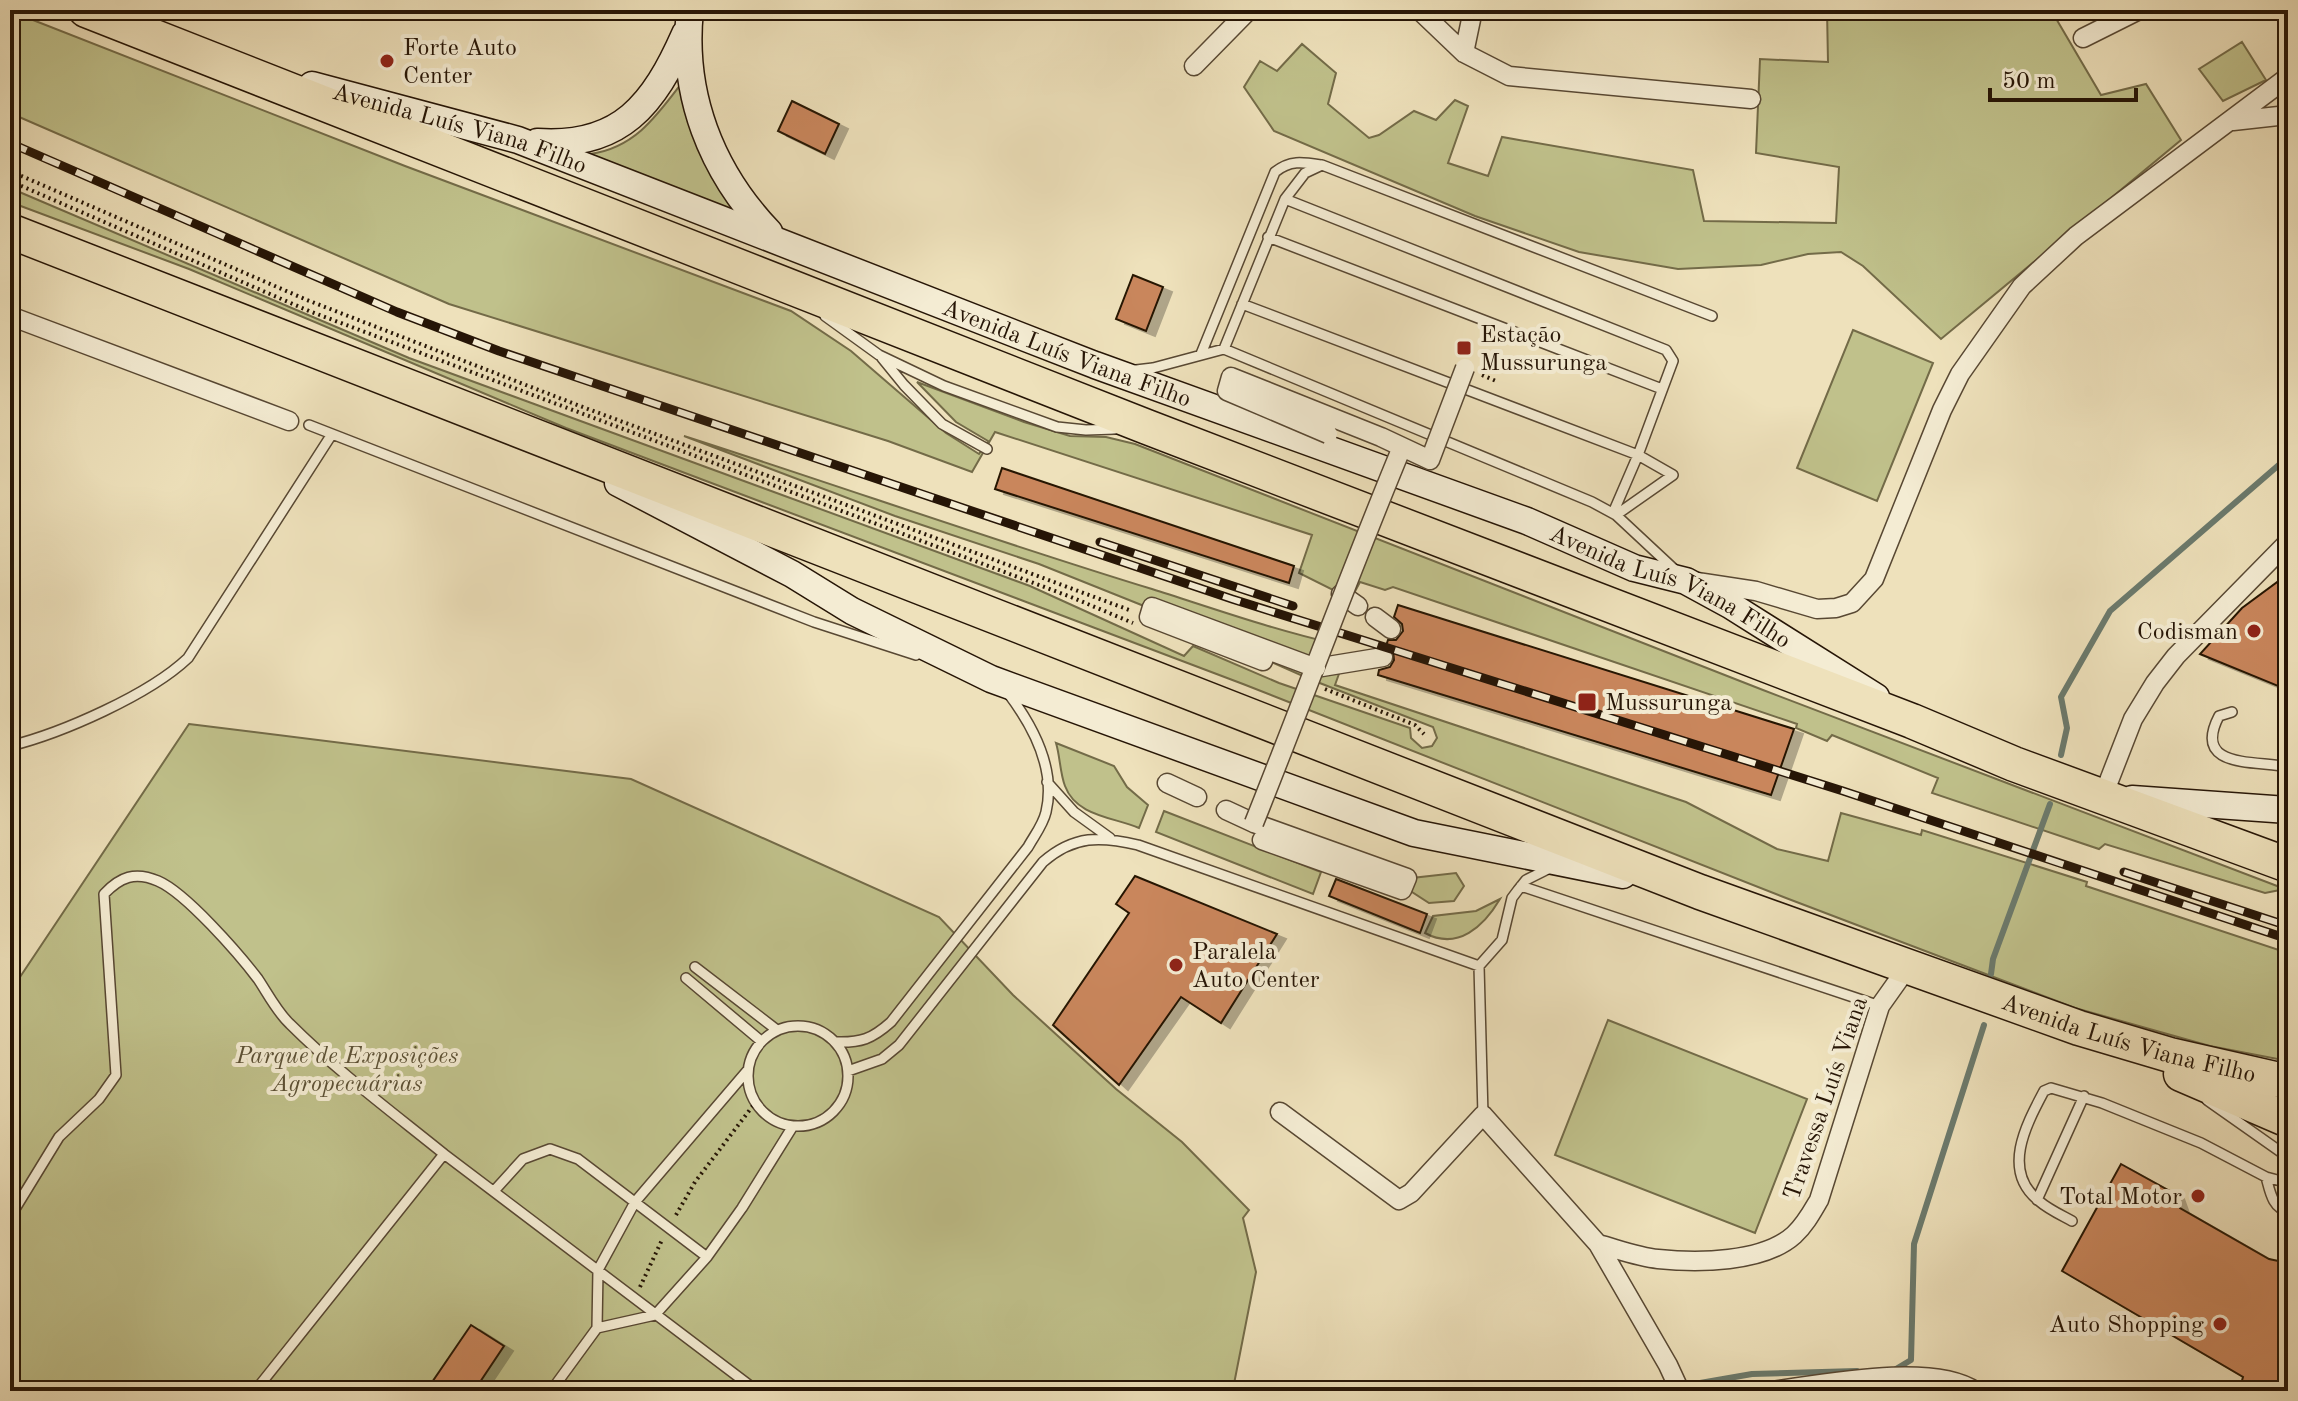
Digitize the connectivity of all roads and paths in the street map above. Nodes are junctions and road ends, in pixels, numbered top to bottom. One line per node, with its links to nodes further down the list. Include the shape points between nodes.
1 (86, 10): 8 (highway, Avenida Luís Viana Filho)
2 (1249, 10): 10 (street)
3 (1419, 10): 9 (street)
4 (1473, 10): 9 (street)
5 (2139, 10): 7 (street)
6 (689, 18): 15 (main road, via 667,74 645,104 618,126 590,139); 21 (main road, via 695,105 711,148 749,212)
7 (2083, 38)
8 (193, 53): 15 (main road, Avenida Luís Viana Filho); 23 (highway, Avenida Luís Viana Filho)
9 (1464, 53): 12 (street, via 1509,76)
10 (1194, 66)
11 (2288, 77): 14 (street)
12 (1751, 99)
13 (2288, 115): 14 (street)
14 (2230, 121): 47 (street, via 2076,236 2022,286 1960,374 1874,579 1852,603 1817,609 1741,588)
15 (518, 140): 21 (main road, Avenida Luís Viana Filho)
16 (1322, 165): 19 (lane, via 1305,173); 26 (lane); 28 (lane, via 1284,164 1275,172)
17 (10, 171): 50 (path, via 322,305)
18 (10, 181): 52 (path, via 309,311)
19 (1285, 199): 22 (lane); 36 (lane, via 1666,350 1673,361)
20 (10, 231): 38 (highway, Avenida Luís Viana Filho)
21 (774, 237): 30 (main road, Avenida Luís Viana Filho)
22 (1268, 237): 24 (lane); 36 (lane)
23 (783, 283): 29 (lane); 40 (highway, Avenida Luís Viana Filho)
24 (1242, 304): 27 (lane); 44 (lane)
25 (10, 316): 37 (street)
26 (1712, 316)
27 (1224, 349): 28 (lane); 45 (lane)
28 (1201, 354): 30 (lane, via 1131,371)
29 (879, 355): 31 (lane); 34 (lane)
30 (1095, 365): 47 (main road, Avenida Luís Viana Filho, via 1527,521 1634,568)
31 (913, 370): 34 (lane, via 903,378); 40 (lane, via 1057,427)
32 (1472, 371): 33 (path); 42 (street, bridge, via 1465,368 1430,460)
33 (1496, 381)
34 (904, 385): 43 (lane, via 942,424)
35 (1239, 388): 42 (street, bridge, via 1330,429 1328,434 1227,391 1231,377)
36 (1662, 389): 44 (lane)
37 (289, 421)
38 (505, 424): 57 (main road, Avenida Luís Viana Filho, via 792,574 852,611); 74 (highway, Avenida Luís Viana Filho)
39 (309, 425): 41 (lane)
40 (1147, 427): 59 (highway, Avenida Luís Viana Filho)
41 (332, 434): 57 (lane, via 814,622); 61 (lane, via 188,658 167,678 47,737)
42 (1402, 447): 48 (street, bridge)
43 (987, 449)
44 (1638, 455): 45 (lane); 45 (lane, via 1673,475)
45 (1614, 514): 47 (lane)
46 (2288, 542): 66 (street, via 2155,683 2133,719)
47 (1686, 581): 59 (main road, Avenida Luís Viana Filho)
48 (1341, 594): 49 (street); 56 (street, bridge)
49 (1358, 606)
50 (1135, 613)
51 (1375, 617): 54 (street)
52 (1138, 625)
53 (1190, 627): 56 (street, bridge, via 1265,655 1263,661 1149,617 1152,607)
54 (1391, 629)
55 (1383, 657): 56 (street)
56 (1316, 677): 60 (path); 69 (street, bridge)
57 (996, 681): 63 (lane, via 1023,714 1044,759); 71 (main road, Avenida Luís Viana Filho, via 1414,833)
58 (2232, 712): 62 (lane, via 2219,716 2213,726 2219,753 2242,763)
59 (1912, 721): 66 (highway, Avenida Luís Viana Filho)
60 (1424, 734)
61 (10, 746)
62 (2288, 767)
63 (1047, 781): 70 (lane, via 1074,812); 83 (lane, via 1046,812 1028,847 891,1022 873,1038)
64 (1167, 783): 65 (street)
65 (1197, 797)
66 (2110, 798): 67 (main road, Avenida Luís Viana Filho); 72 (highway, Avenida Luís Viana Filho)
67 (2287, 809)
68 (1226, 810): 69 (street)
69 (1258, 831): 69 (street, via 1402,890 1407,878)
70 (1110, 838): 75 (lane); 86 (lane, via 1084,839 1043,862 899,1045 882,1059)
71 (1573, 863): 73 (lane, via 1537,873); 74 (main road, Avenida Luís Viana Filho)
72 (2288, 865)
73 (1521, 886): 75 (lane, via 1512,898 1502,940); 79 (lane)
74 (1700, 892): 77 (highway, Avenida Luís Viana Filho)
75 (1479, 966): 91 (lane)
76 (695, 967): 81 (lane)
77 (1907, 968): 79 (street, Travessa Luís Viana); 80 (highway, Avenida Luís Viana Filho)
78 (686, 978): 82 (lane)
79 (1880, 1006): 105 (street, Travessa Luís Viana, via 1819,1200 1794,1235 1776,1247 1738,1258 1696,1261 1655,1259)
80 (2079, 1028): 84 (highway); 87 (highway, Avenida Luís Viana Filho, via 2182,1059)
81 (777, 1030): 82 (lane); 83 (lane, via 808,1027)
82 (761, 1041): 85 (lane)
83 (835, 1042): 86 (lane)
84 (2171, 1070): 92 (highway); 95 (lane)
85 (747, 1071): 89 (lane); 100 (lane)
86 (848, 1071): 93 (lane, via 844,1098 835,1111 808,1126)
87 (2288, 1082)
88 (2084, 1096): 96 (lane, via 2201,1143); 99 (lane); 99 (lane, via 2051,1088 2033,1112 2017,1153 2021,1177)
89 (755, 1103): 93 (lane, via 778,1123); 104 (path, via 695,1182)
90 (1280, 1112): 91 (street, via 1399,1200)
91 (1483, 1115): 105 (street)
92 (2288, 1120)
93 (793, 1126): 106 (lane)
94 (444, 1154): 98 (lane); 102 (lane, via 287,1022 256,976 206,920 159,881 135,876 116,881 104,894 116,1075 59,1137); 112 (lane)
95 (2288, 1157)
96 (2266, 1177): 97 (lane); 101 (lane, via 2272,1198)
97 (2288, 1183)
98 (494, 1191): 100 (lane, via 523,1159 550,1149 578,1159); 107 (lane)
99 (2037, 1200): 103 (lane)
100 (635, 1202): 104 (lane); 107 (lane)
101 (2288, 1211)
102 (10, 1217)
103 (2072, 1221)
104 (668, 1230): 106 (lane); 108 (path)
105 (1598, 1244): 111 (street)
106 (707, 1257): 109 (lane)
107 (598, 1270): 108 (lane); 110 (lane)
108 (634, 1300): 109 (lane)
109 (655, 1315): 110 (lane); 114 (lane)
110 (597, 1328): 113 (lane)
111 (1679, 1390)
112 (255, 1391)
113 (551, 1391)
114 (757, 1391)
115 (1772, 1391): 116 (street, via 1924,1375 1960,1382)
116 (1975, 1391)

